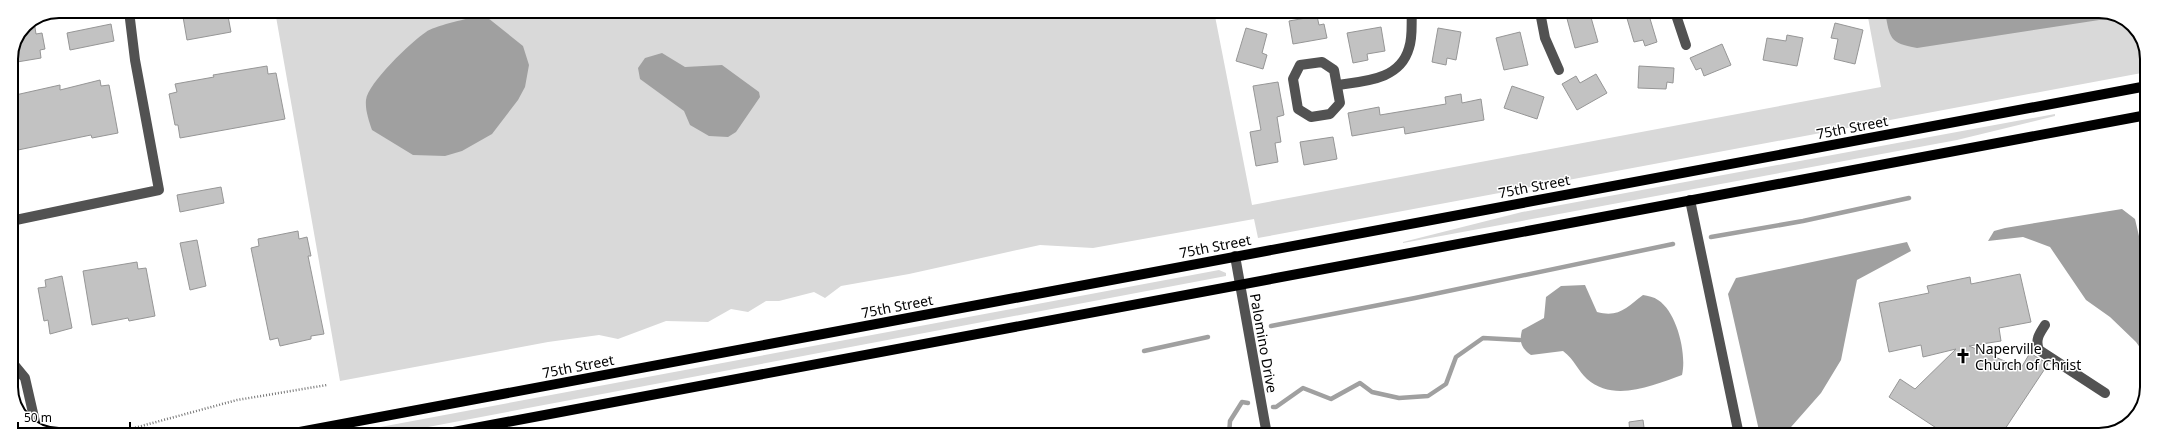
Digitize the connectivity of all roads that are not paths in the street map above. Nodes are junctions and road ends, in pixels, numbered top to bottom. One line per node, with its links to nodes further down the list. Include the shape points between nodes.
1 (130, 18): 11 (street, via 159,190)
2 (1412, 18): 7 (street, via 1409,49 1398,68 1380,78)
3 (1541, 18): 6 (street, via 1546,38)
4 (1677, 18): 5 (street)
5 (1686, 45)
6 (1559, 70)
7 (1338, 86): 7 (street, via 1334,70 1322,62 1300,66 1293,79 1298,109 1311,117 1330,114 1340,103)
8 (2140, 87): 12 (main road, 75th Street)
9 (2140, 116): 10 (main road)
10 (1690, 200): 13 (main road); 21 (street)
11 (18, 220)
12 (1235, 256): 13 (street, Palomino Drive); 18 (main road, 75th Street)
13 (1240, 284): 19 (main road); 20 (street, Palomino Drive)
14 (2045, 325): 16 (street, via 2038,336 2039,350)
15 (18, 369): 17 (street, via 26,378)
16 (2105, 393)
17 (35, 421)
18 (321, 428)
19 (474, 428)
20 (1266, 428)
21 (1738, 428)

